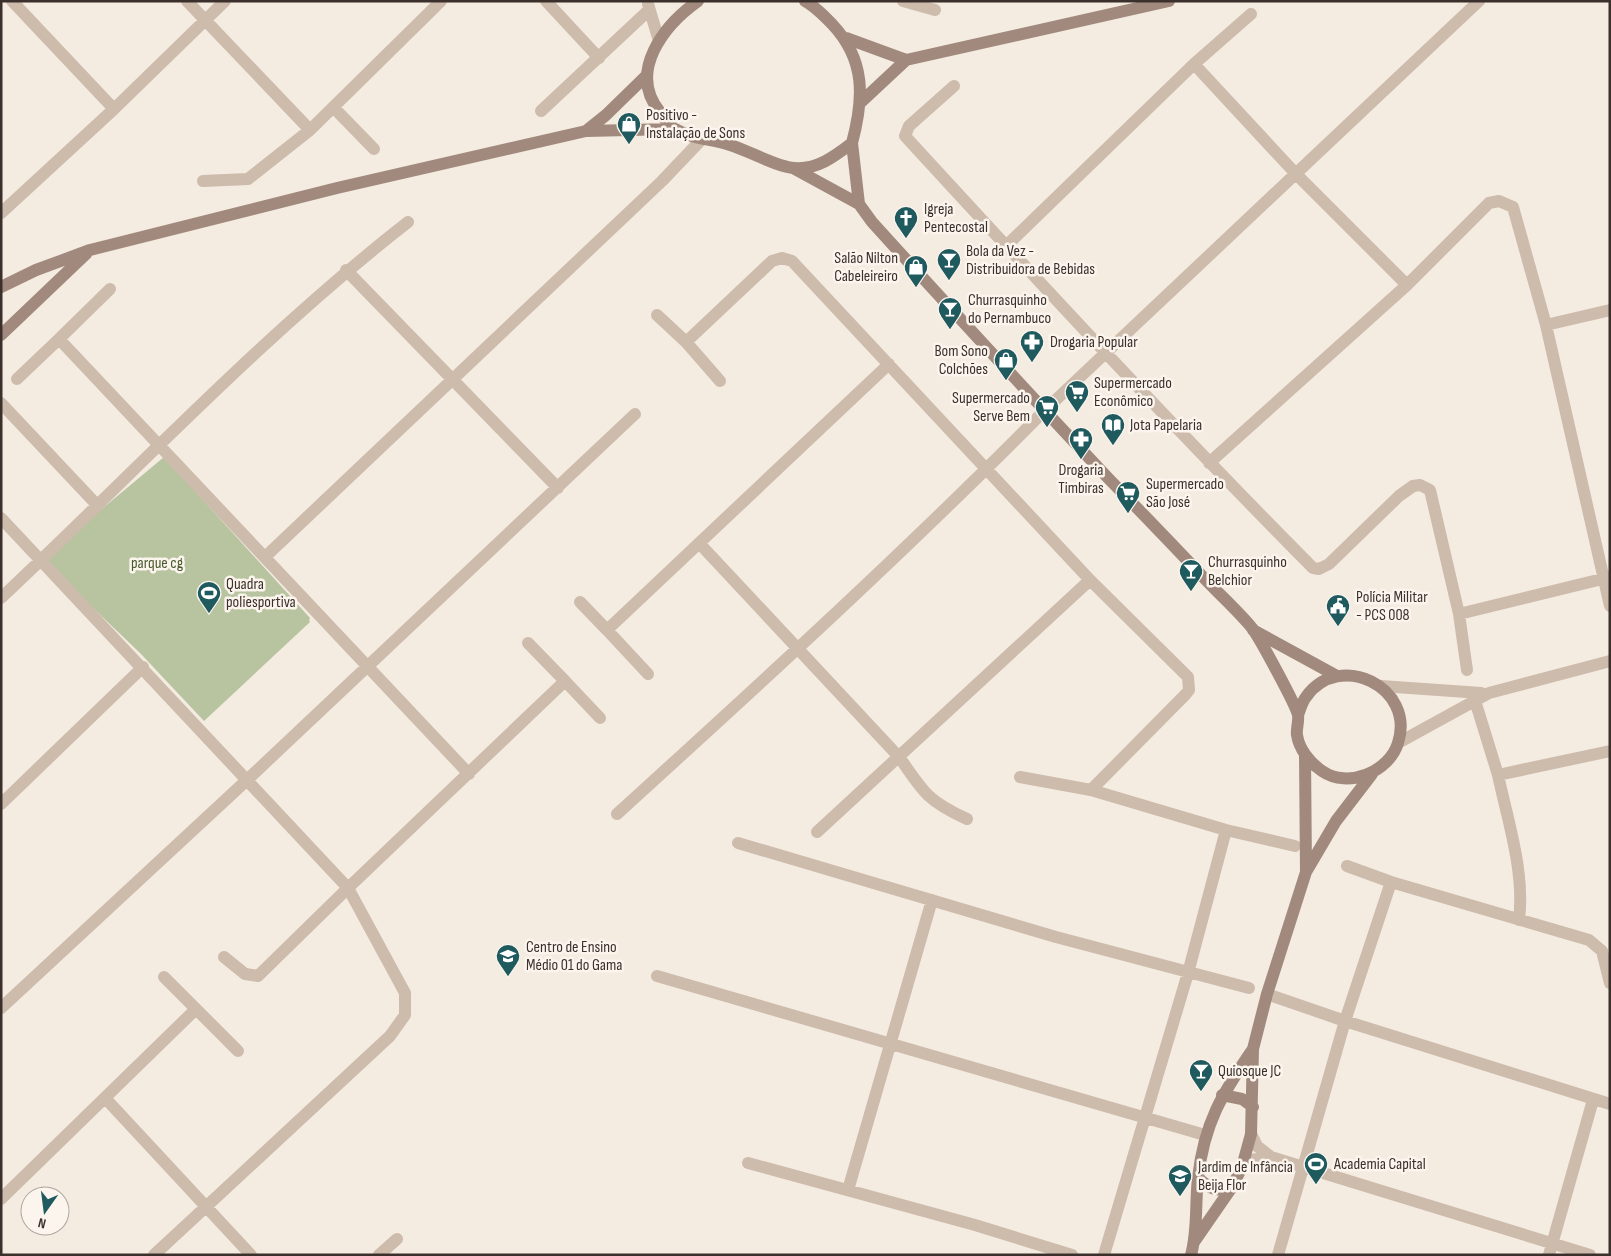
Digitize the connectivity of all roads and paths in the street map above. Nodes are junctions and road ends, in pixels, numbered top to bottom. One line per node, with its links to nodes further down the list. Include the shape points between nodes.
1 (12, 1): 24 (street)
2 (187, 1): 14 (street)
3 (225, 1): 14 (street)
4 (440, 1): 23 (street)
5 (546, 1): 17 (street)
6 (698, 1): 16 (street, via 683,12)
7 (903, 1): 12 (street)
8 (1169, 1): 18 (street)
9 (1479, 1): 33 (street)
10 (811, 3): 15 (street)
11 (648, 6): 16 (street); 17 (street)
12 (935, 10)
13 (1250, 14): 19 (street)
14 (206, 21): 24 (street); 27 (street)
15 (846, 38): 18 (street); 22 (street, via 858,69)
16 (659, 41): 20 (street)
17 (599, 58): 25 (street)
18 (906, 60): 22 (street)
19 (1194, 64): 33 (street); 38 (street)
20 (647, 74): 26 (street, via 654,104); 28 (street)
21 (954, 86): 38 (street, via 909,126 905,136)
22 (861, 102): 30 (street)
23 (334, 108): 27 (street); 31 (street)
24 (114, 109): 36 (street)
25 (540, 111)
26 (673, 129): 28 (street); 29 (street)
27 (310, 130): 34 (street, via 248,179)
28 (586, 131): 39 (street, via 337,188)
29 (702, 140): 32 (street, via 728,144); 53 (street)
30 (852, 144): 32 (street, via 832,159 814,166); 35 (street)
31 (374, 148)
32 (793, 168): 35 (street)
33 (1296, 174): 41 (street); 50 (street)
34 (203, 181)
35 (859, 204): 56 (street)
36 (1, 213)
37 (408, 222): 40 (street)
38 (1006, 246): 50 (street)
39 (90, 250): 42 (street); 47 (street)
40 (346, 270): 53 (street); 58 (street)
41 (1407, 285): 46 (street, via 1483,207 1499,201 1508,203 1513,206); 59 (street)
42 (1, 287)
43 (110, 289): 48 (street)
44 (1610, 310): 46 (street)
45 (657, 315): 49 (street)
46 (1546, 325): 67 (street)
47 (1, 334)
48 (59, 339): 52 (street); 58 (street)
49 (686, 342): 51 (street, via 772,261 782,258 792,261); 54 (street)
50 (1105, 354): 56 (street); 59 (street)
51 (889, 364): 60 (street); 64 (street)
52 (17, 379)
53 (454, 379): 61 (street); 65 (street)
54 (720, 381)
55 (1, 403): 62 (street)
56 (1044, 411): 60 (street); 74 (street)
57 (635, 414): 61 (street)
58 (158, 445): 62 (street); 65 (street)
59 (1209, 463): 72 (street, via 1313,568 1319,569 1329,564 1413,486 1420,485 1430,490)
60 (985, 470): 68 (street); 76 (street)
61 (558, 488): 79 (street)
62 (98, 506): 66 (street)
63 (1, 518): 66 (street)
64 (699, 543): 73 (street); 76 (street)
65 (265, 556): 79 (street)
66 (42, 559): 69 (street); 78 (street)
67 (1607, 578): 71 (street); 72 (street)
68 (1090, 580): 91 (street); 97 (street, via 1188,677 1190,684 1185,695)
69 (1, 598)
70 (580, 602): 73 (street)
71 (1610, 606)
72 (1459, 614): 80 (street)
73 (607, 630): 81 (street)
74 (1253, 630): 82 (street); 86 (street)
75 (528, 643): 83 (street)
76 (797, 649): 91 (street); 99 (street)
77 (1610, 661): 85 (street)
78 (143, 667): 96 (street); 98 (street)
79 (367, 667): 92 (street); 96 (street)
80 (1467, 670)
81 (648, 674)
82 (1337, 676): 84 (street, via 1360,676); 86 (street, via 1319,684 1306,697)
83 (565, 681): 87 (street); 92 (street)
84 (1381, 686): 85 (street); 88 (street, via 1395,702 1401,722)
85 (1474, 696): 88 (street); 94 (street)
86 (1298, 715): 90 (street, via 1297,736)
87 (600, 718)
88 (1398, 743): 93 (street, via 1388,761)
89 (1610, 751): 94 (street)
90 (1305, 755): 93 (street, via 1323,772 1339,777 1347,779); 106 (street)
91 (900, 758): 100 (street, via 936,804); 102 (street)
92 (469, 774): 108 (street)
93 (1372, 774): 106 (street, via 1336,822)
94 (1498, 775): 110 (street, via 1517,863 1521,901)
95 (1020, 777): 97 (street)
96 (247, 780): 108 (street); 118 (street)
97 (1091, 790): 101 (street)
98 (1, 804)
99 (617, 814)
100 (967, 819)
101 (1226, 830): 104 (street); 112 (street)
102 (817, 832)
103 (738, 843): 109 (street)
104 (1295, 846)
105 (1347, 866): 107 (street)
106 (1306, 872): 117 (street)
107 (1391, 882): 110 (street); 120 (street)
108 (348, 888): 111 (street, via 258,976 246,974); 140 (street, via 405,993 405,1015 390,1036)
109 (932, 900): 112 (street); 121 (street)
110 (1519, 920): 115 (street, via 1589,940 1598,946)
111 (224, 958)
112 (1188, 973): 116 (street); 129 (street)
113 (657, 976): 121 (street)
114 (164, 977): 119 (street)
115 (1610, 983)
116 (1249, 988)
117 (1268, 994): 120 (street); 122 (street)
118 (1, 1008)
119 (196, 1009): 123 (street); 125 (street)
120 (1345, 1021): 126 (street); 135 (street)
121 (891, 1044): 129 (street); 138 (street)
122 (1253, 1049): 124 (street); 128 (street)
123 (238, 1051)
124 (1222, 1095): 128 (street, via 1242,1099); 131 (street)
125 (106, 1099): 139 (street); 140 (street)
126 (1594, 1100): 127 (street); 143 (street)
127 (1610, 1104)
128 (1253, 1107): 130 (street)
129 (1143, 1118): 131 (street); 148 (street)
130 (1251, 1134): 132 (street, via 1257,1146); 134 (street)
131 (1205, 1135): 136 (street)
132 (1270, 1157): 134 (street, via 1251,1160); 135 (street)
133 (748, 1163): 138 (street)
134 (1242, 1167): 137 (street)
135 (1303, 1167): 143 (street); 150 (street)
136 (1198, 1178): 137 (street, via 1216,1190); 142 (street)
137 (1232, 1187): 142 (street)
138 (848, 1190): 147 (street)
139 (1, 1199)
140 (206, 1206): 144 (street); 145 (street)
141 (397, 1239): 146 (street)
142 (1194, 1242): 149 (street)
143 (1551, 1249): 151 (street)
144 (154, 1255)
145 (251, 1255)
146 (379, 1255)
147 (1072, 1255)
148 (1104, 1255)
149 (1191, 1255)
150 (1278, 1255)
151 (1590, 1255)

